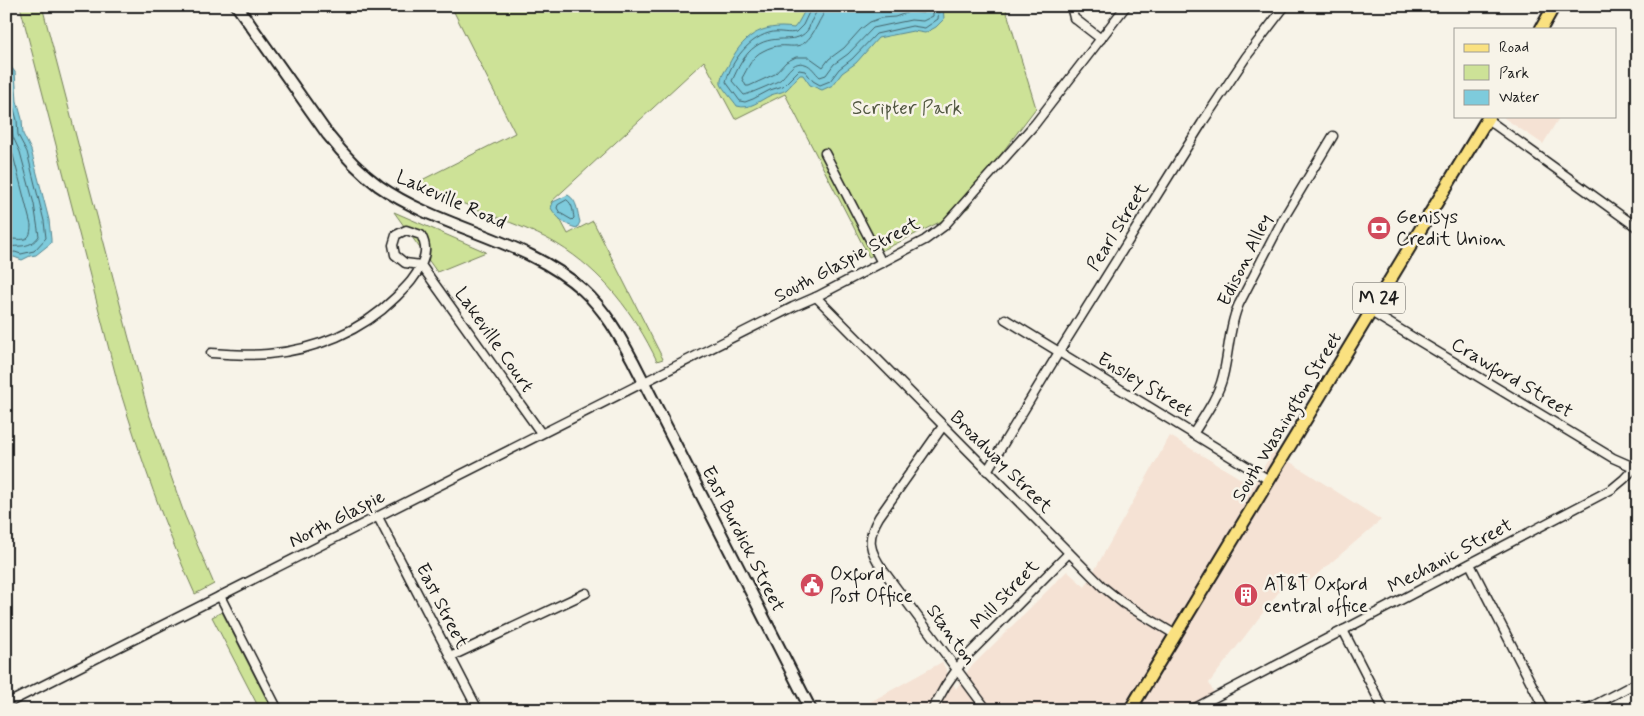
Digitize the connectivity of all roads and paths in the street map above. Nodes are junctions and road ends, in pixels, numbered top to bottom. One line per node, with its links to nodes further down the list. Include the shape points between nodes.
1 (237, 6): 19 (main road, Lakeville Road, via 317,120 354,165 380,186 408,202 517,249 563,274 609,319)
2 (1071, 6): 7 (street, via 1074,18)
3 (1126, 6): 7 (street, South Glaspie Street)
4 (1285, 6): 17 (street, Pearl Street, via 1223,91)
5 (1554, 6): 6 (main road)
6 (1542, 28)
7 (1101, 39): 12 (street, South Glaspie Street, via 1035,124 944,226 926,240)
8 (1488, 118): 11 (street); 15 (main road, South Washington Street / M 24)
9 (1333, 136): 22 (street, Edison Alley, via 1287,213 1240,304 1223,377 1215,398)
10 (825, 153): 12 (street)
11 (1638, 228)
12 (882, 263): 14 (street, South Glaspie Street)
13 (421, 265): 13 (street, via 426,244 421,235 406,230 396,235 395,255 405,263); 18 (street, via 415,278 386,307 363,324 335,338 268,354); 21 (street, Lakeville Court)
14 (816, 297): 19 (street, South Glaspie Street); 20 (street, Broadway Street)
15 (1371, 312): 23 (street, Crawford Street, via 1613,458); 25 (main road, South Washington Street / M 24)
16 (1004, 319): 17 (street, Ensley Street)
17 (1059, 352): 22 (street, Ensley Street); 24 (street, Pearl Street)
18 (211, 353)
19 (644, 383): 21 (street, North Glaspie); 40 (main road, East Burdick Street)
20 (943, 426): 24 (street, Broadway Street); 34 (street, Stanton, via 879,517 870,543 879,564)
21 (541, 433): 26 (street, North Glaspie)
22 (1193, 434): 25 (street, Ensley Street)
23 (1637, 467): 28 (street, Mechanic Street, via 1612,489)
24 (987, 471): 27 (street, Broadway Street)
25 (1269, 480): 32 (main road, South Washington Street / M 24)
26 (378, 517): 30 (street, North Glaspie); 33 (street, East Street)
27 (1069, 553): 32 (street, Broadway Street, via 1114,596); 34 (street, Mill Street, via 965,658)
28 (1470, 564): 31 (street, Mechanic Street); 45 (street)
29 (586, 593): 33 (street)
30 (220, 596): 36 (street, North Glaspie); 38 (street)
31 (1343, 630): 43 (street, Mechanic Street); 44 (street)
32 (1176, 635): 37 (main road, South Washington Street / M 24)
33 (450, 657): 39 (street, East Street)
34 (957, 670): 41 (street, Mill Street); 42 (street, Stanton)
35 (1638, 682): 46 (street)
36 (6, 704)
37 (1136, 708)
38 (278, 710)
39 (478, 710)
40 (811, 710)
41 (932, 710)
42 (987, 710)
43 (1192, 710)
44 (1384, 710)
45 (1545, 710)
46 (1585, 710)

